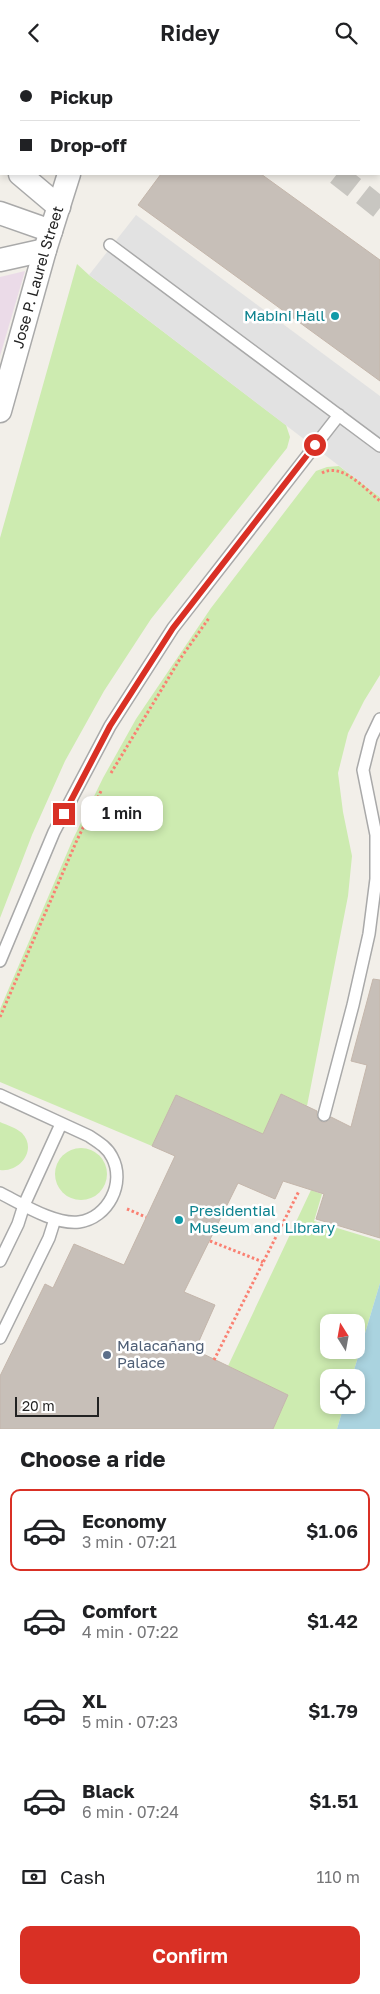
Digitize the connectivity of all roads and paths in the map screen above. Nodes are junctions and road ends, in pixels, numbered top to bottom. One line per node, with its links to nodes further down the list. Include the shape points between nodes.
1 (21, 175): 3 (street)
2 (69, 175): 3 (street, Jose P. Laurel Street)
3 (59, 207): 5 (street, Jose P. Laurel Street)
4 (0, 213): 5 (street)
5 (48, 240): 7 (street); 8 (street, Jose P. Laurel Street)
6 (110, 245): 9 (lane)
7 (0, 260)
8 (0, 411)
9 (339, 415): 10 (lane); 18 (lane, via 173,628 110,726 54,832)
10 (380, 446)
11 (316, 477): 12 (path, via 324,471 340,471)
12 (380, 501)
13 (211, 615): 15 (path, via 145,714)
14 (380, 719): 17 (lane, via 370,738 363,770 376,835)
15 (107, 779)
16 (102, 788): 19 (path)
17 (374, 936): 21 (lane)
18 (0, 961)
19 (0, 1017)
20 (0, 1095): 22 (lane)
21 (324, 1115)
22 (61, 1124): 25 (lane); 28 (lane, via 102,1144 112,1157 116,1186 111,1201 92,1217 80,1222)
23 (299, 1191): 31 (path)
24 (0, 1193): 25 (lane)
25 (24, 1205): 28 (lane); 30 (lane)
26 (130, 1211): 27 (path)
27 (146, 1217)
28 (55, 1219): 32 (lane, via 49,1238)
29 (210, 1241): 31 (path)
30 (0, 1261)
31 (262, 1262): 33 (path)
32 (0, 1338)
33 (214, 1360)

